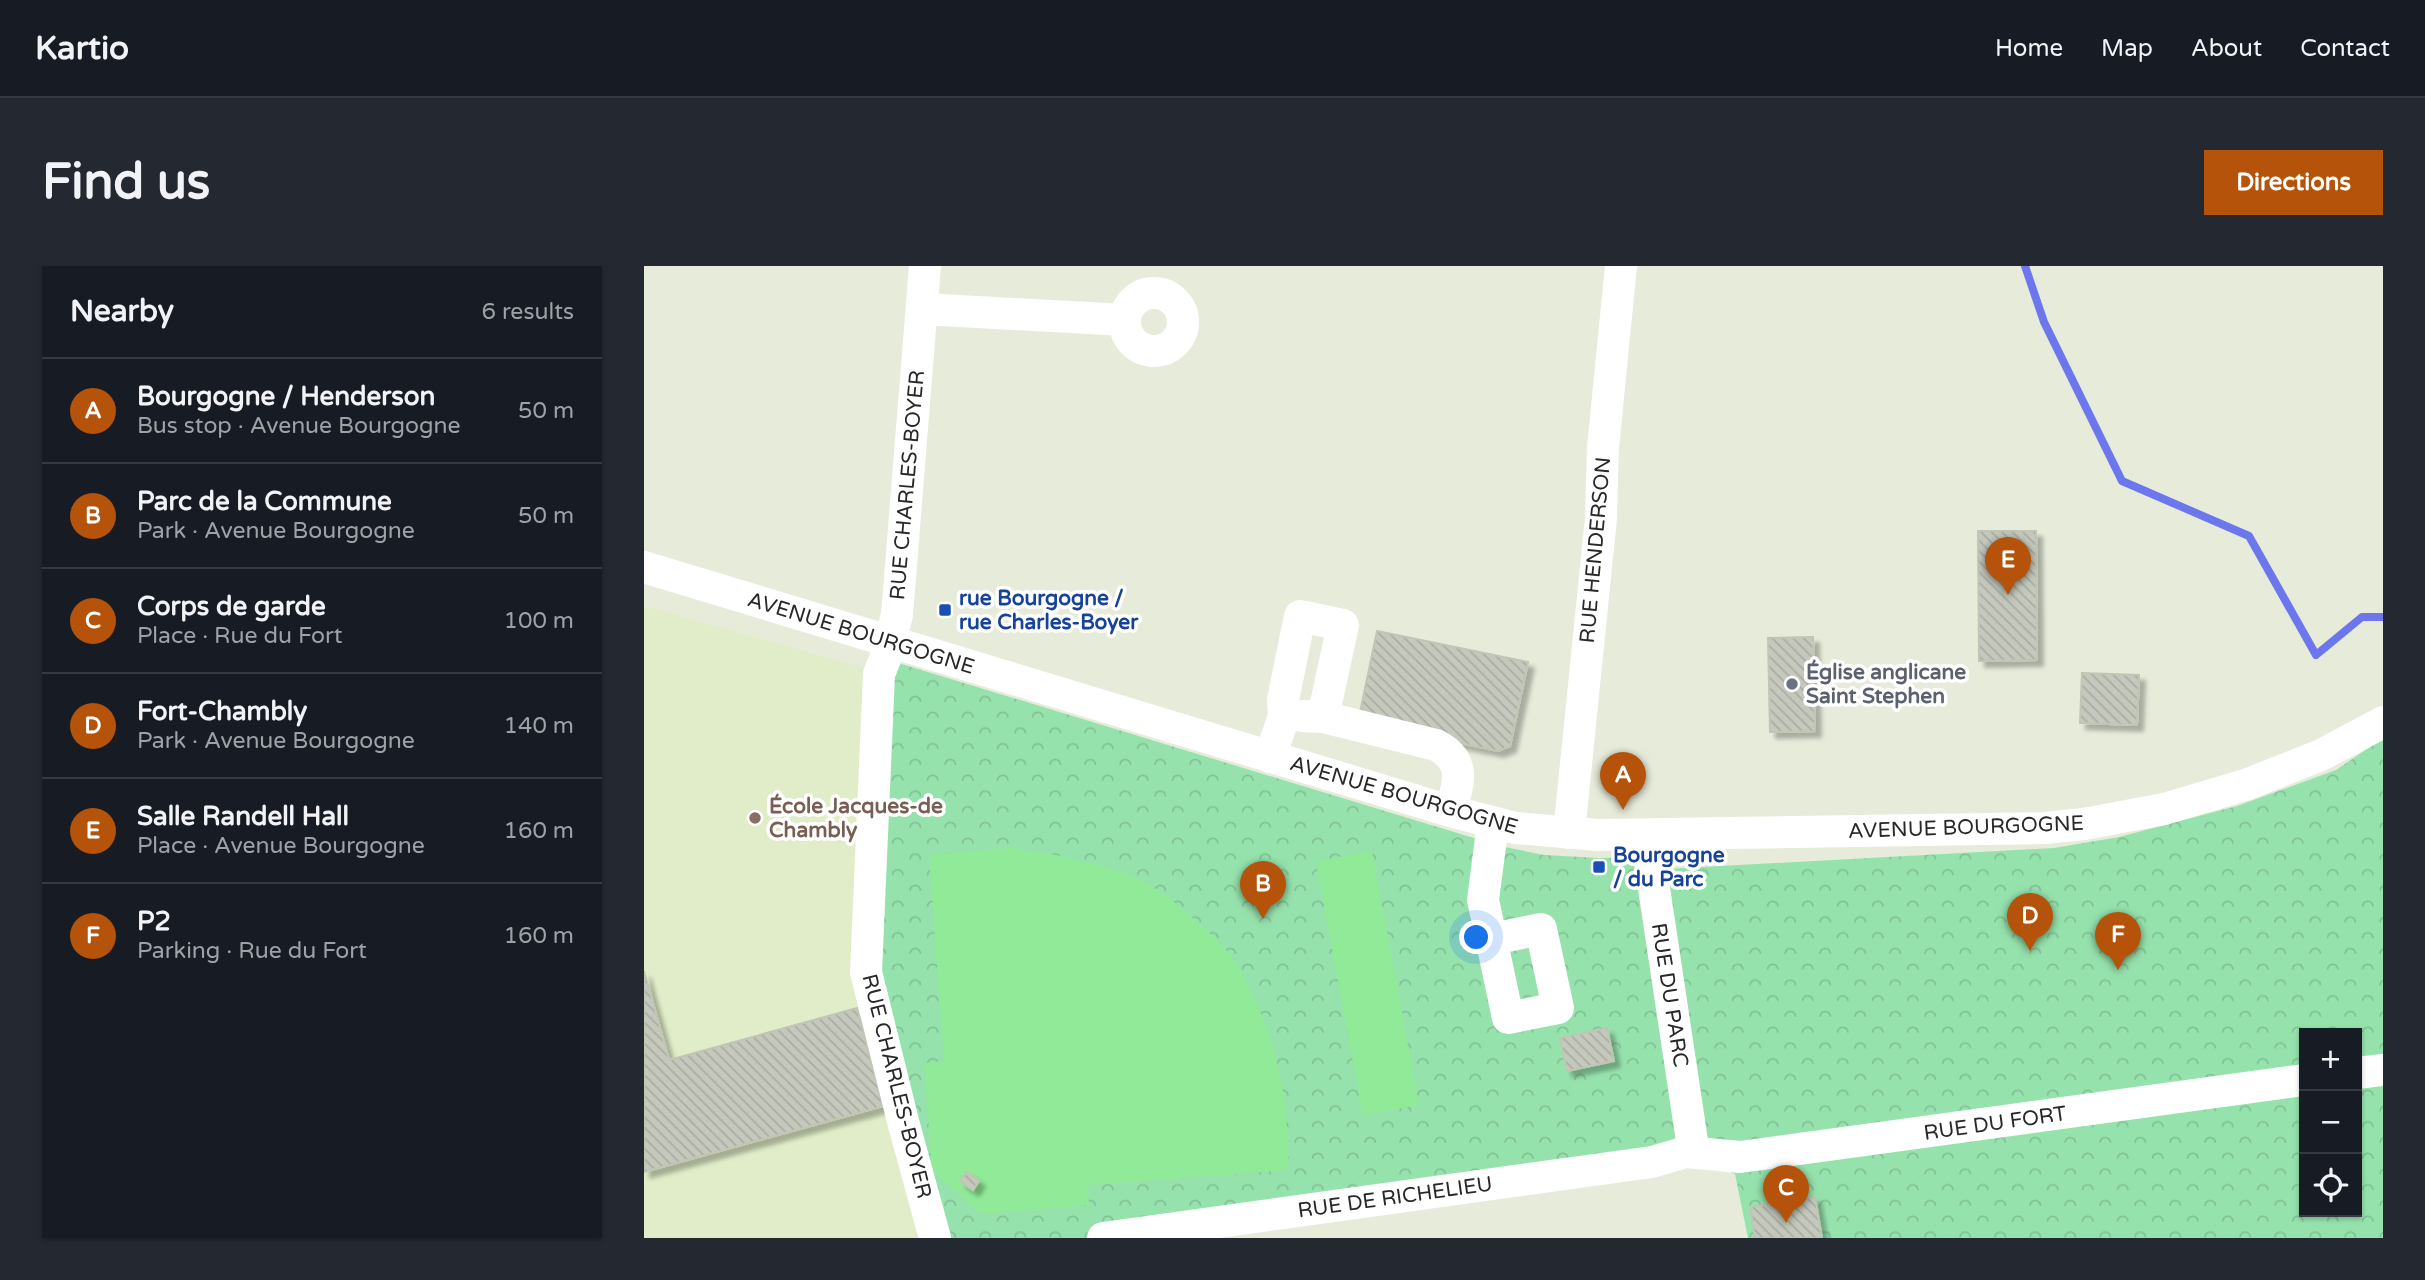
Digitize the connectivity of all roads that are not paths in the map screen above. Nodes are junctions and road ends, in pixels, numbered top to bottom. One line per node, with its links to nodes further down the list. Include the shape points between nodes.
1 (925, 266): 3 (street, RUE CHARLES-BOYER)
2 (1621, 266): 13 (street, RUE HENDERSON)
3 (922, 309): 4 (street); 6 (street, RUE CHARLES-BOYER, via 897,615)
4 (1125, 320)
5 (644, 567): 6 (street, AVENUE BOURGOGNE)
6 (890, 641): 10 (street, AVENUE BOURGOGNE); 20 (street, RUE CHARLES-BOYER, via 879,674 866,972)
7 (1284, 716): 8 (street); 8 (street, via 1283,700 1300,616 1343,625); 10 (street)
8 (1323, 717): 11 (street, via 1448,751 1458,778)
9 (2383, 722): 14 (street, AVENUE BOURGOGNE, via 2321,755 2248,784 2164,809 2095,822 2045,828)
10 (1270, 757): 11 (street, AVENUE BOURGOGNE)
11 (1450, 811): 12 (street, AVENUE BOURGOGNE)
12 (1493, 823): 13 (street, AVENUE BOURGOGNE); 15 (street, via 1483,900)
13 (1569, 833): 14 (street, AVENUE BOURGOGNE)
14 (1646, 835): 19 (street, RUE DU PARC, via 1692,1141)
15 (1492, 939)
16 (2383, 1070): 17 (street)
17 (2362, 1072)
18 (2299, 1081): 19 (street, RUE DU FORT, via 1740,1157)
19 (1686, 1152): 21 (street, RUE DE RICHELIEU, via 1652,1161)
20 (935, 1238)
21 (1103, 1238)

